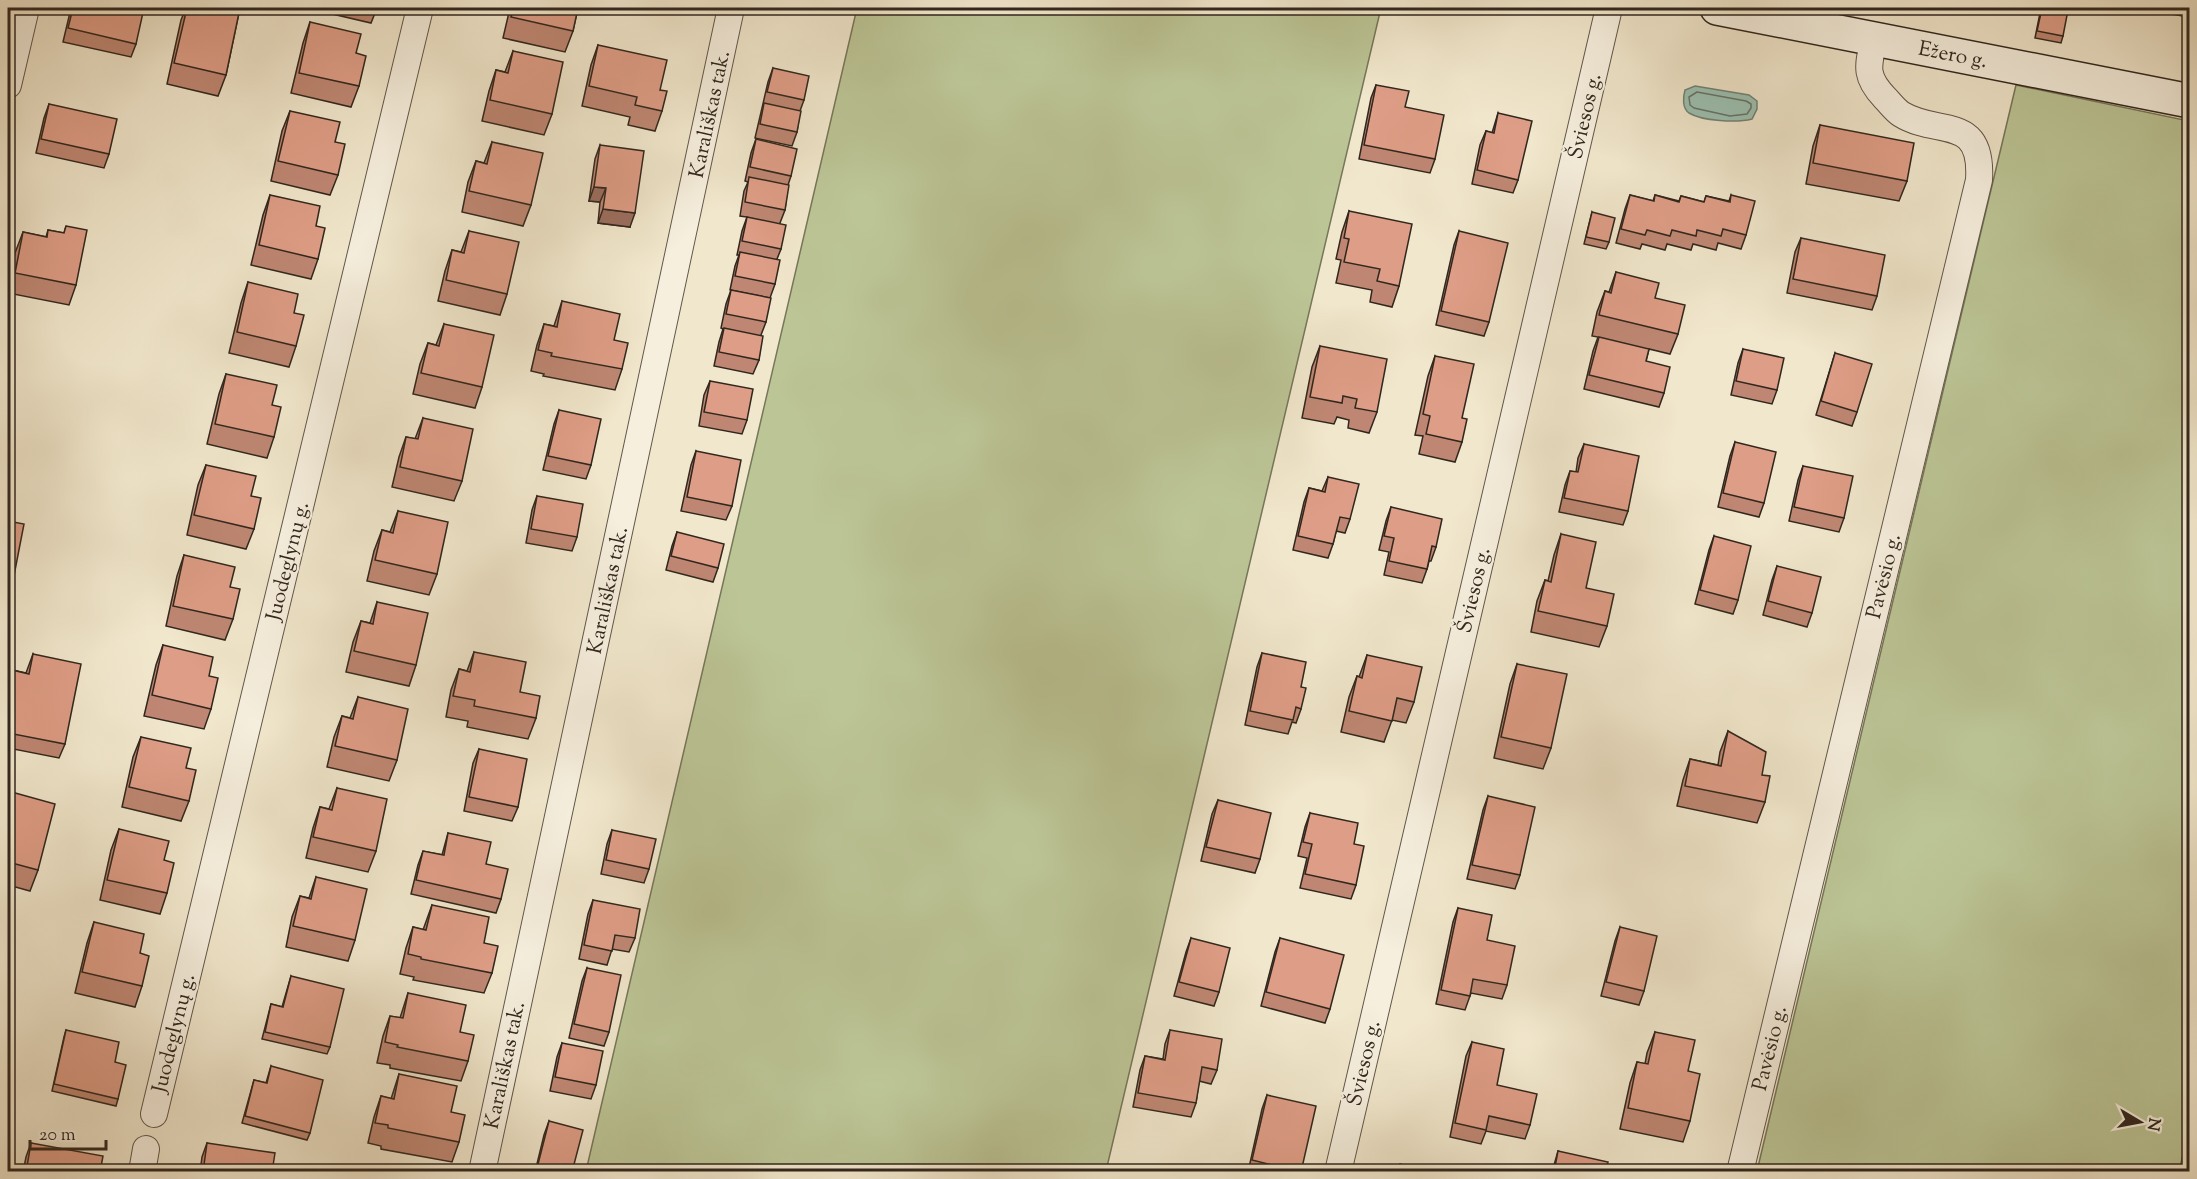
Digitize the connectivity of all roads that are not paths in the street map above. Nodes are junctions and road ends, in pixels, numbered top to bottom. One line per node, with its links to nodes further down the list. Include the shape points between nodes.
1 (26, 8): 7 (street)
2 (420, 8): 9 (street, Juodeglynų g.)
3 (731, 8): 10 (street, Karališkas tak.)
4 (1609, 8): 11 (street, Šviesos g.)
5 (1718, 8): 6 (main road, Ežero g.)
6 (1874, 39): 8 (main road, Ežero g.); 12 (street, Pavėsio g., via 1869,69 1875,87 1900,114 1954,129 1971,141 1979,160 1979,180)
7 (8, 85)
8 (2190, 101)
9 (154, 1114)
10 (482, 1172)
11 (1338, 1172)
12 (1740, 1172)

